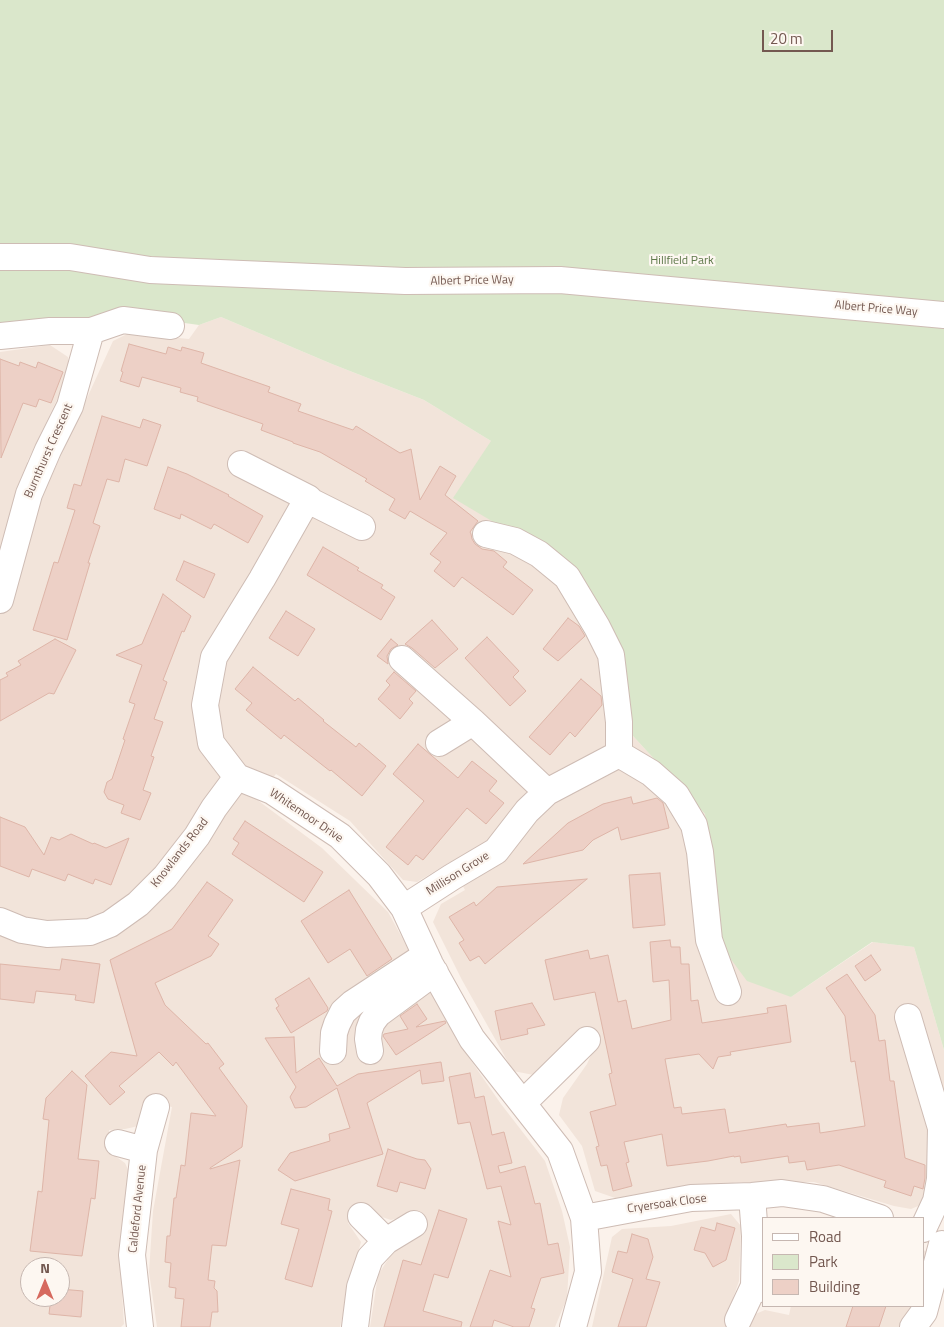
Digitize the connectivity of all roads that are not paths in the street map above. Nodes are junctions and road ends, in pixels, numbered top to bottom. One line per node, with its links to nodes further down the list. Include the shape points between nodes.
1 (0, 256): 2 (street, Albert Price Way, via 70,257 150,270 395,281 560,280)
2 (944, 315)
3 (171, 326): 4 (street, via 123,320)
4 (91, 331): 5 (street); 10 (street, Burnthurst Crescent, via 70,406 29,494)
5 (0, 336)
6 (241, 464): 7 (street)
7 (308, 498): 8 (street); 15 (street, via 214,657 205,705 211,743)
8 (362, 527)
9 (486, 534): 14 (street, via 523,545 567,577 611,655 619,722)
10 (0, 600)
11 (402, 659): 12 (street)
12 (473, 722): 13 (street); 16 (street)
13 (439, 743)
14 (619, 754): 16 (street, Millison Grove); 20 (street, via 651,773 676,795 694,825 709,940)
15 (237, 777): 17 (street, Whitemoor Drive, via 272,791 340,836 379,875); 18 (street, Knowlands Road, via 165,877 138,904 110,924 90,932 48,934 22,930)
16 (547, 792): 17 (street, Millison Grove, via 527,811 496,851)
17 (404, 908): 19 (street, Whitemoor Drive)
18 (0, 921)
19 (431, 964): 23 (street, via 353,1003 337,1024); 24 (street, via 372,1022 368,1039); 25 (street, Whitemoor Drive, via 472,1039)
20 (728, 992)
21 (908, 1017): 34 (street, via 941,1128 940,1179)
22 (587, 1040): 25 (street)
23 (333, 1051)
24 (370, 1051)
25 (523, 1103): 32 (street, Whitemoor Drive, via 560,1151)
26 (156, 1108): 28 (street, Caldeford Avenue)
27 (118, 1143): 28 (street, Caldeford Avenue)
28 (144, 1150): 38 (street, Caldeford Avenue, via 132,1255)
29 (752, 1196): 31 (street, Cryersoak Close, via 782,1193 823,1199); 32 (street, Cryersoak Close, via 691,1198); 36 (street)
30 (361, 1216): 35 (street)
31 (877, 1217)
32 (584, 1218): 40 (street, Whitemoor Drive, via 588,1272)
33 (414, 1224): 35 (street)
34 (933, 1238): 41 (street, via 924,1312)
35 (386, 1240): 39 (street, via 370,1258 360,1287)
36 (758, 1288): 37 (street)
37 (738, 1320)
38 (140, 1327)
39 (355, 1327)
40 (574, 1327)
41 (914, 1327)

